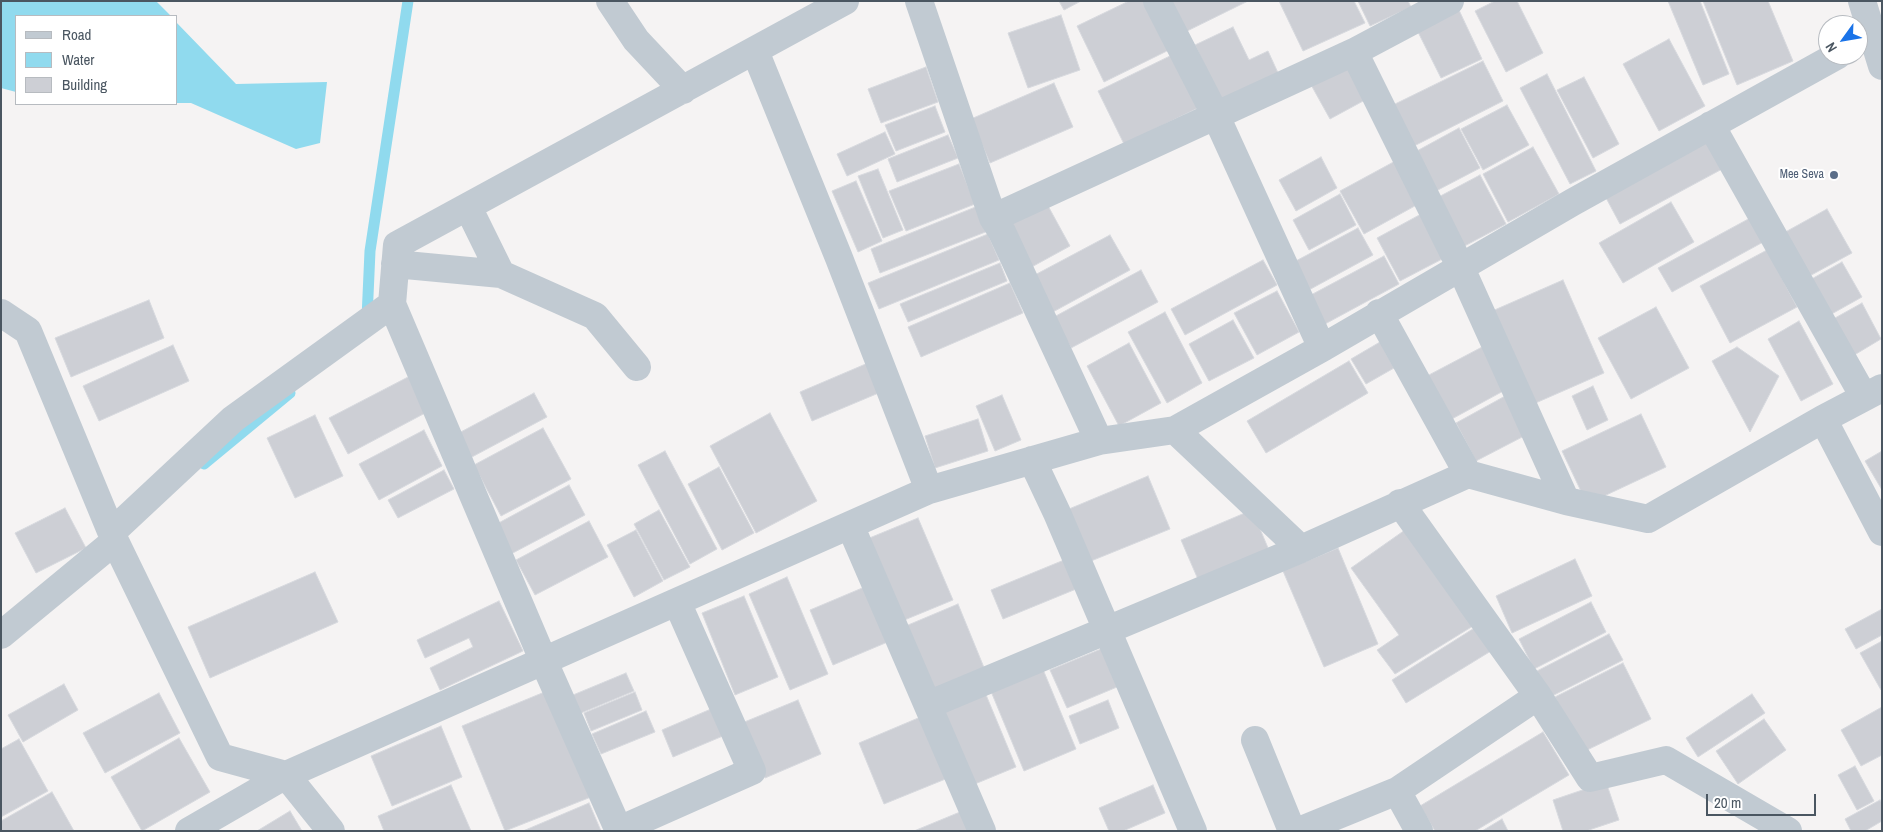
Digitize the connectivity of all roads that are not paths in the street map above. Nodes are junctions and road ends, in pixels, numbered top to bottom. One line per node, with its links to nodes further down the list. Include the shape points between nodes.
1 (610, 1): 13 (street, via 636,40)
2 (845, 1): 9 (street)
3 (919, 1): 17 (street)
4 (1157, 1): 14 (street)
5 (1450, 1): 10 (street)
6 (1862, 1): 7 (street)
7 (1863, 15)
8 (1868, 45): 12 (street)
9 (755, 51): 13 (street); 32 (street)
10 (1354, 52): 14 (street); 19 (street)
11 (1820, 65): 15 (street)
12 (1882, 66)
13 (683, 90): 16 (street)
14 (1216, 116): 17 (street); 24 (street)
15 (1711, 125): 19 (street); 26 (street)
16 (468, 207): 18 (street, via 397,245); 20 (street)
17 (993, 218): 29 (street)
18 (395, 264): 20 (street); 21 (street)
19 (1460, 266): 22 (street); 33 (street)
20 (501, 274): 25 (street, via 595,316)
21 (392, 304): 37 (street, via 233,419); 42 (street)
22 (1379, 313): 24 (street); 31 (street)
23 (1, 314): 37 (street, via 28,331)
24 (1322, 348): 28 (street)
25 (637, 367)
26 (1873, 393): 27 (street)
27 (1823, 419): 33 (street, via 1648,519); 36 (street)
28 (1175, 430): 29 (street); 38 (street)
29 (1099, 441): 30 (street)
30 (1032, 460): 32 (street); 40 (street)
31 (1468, 474): 33 (street); 34 (street)
32 (929, 490): 35 (street)
33 (1566, 501)
34 (1400, 503): 38 (street); 43 (street)
35 (850, 525): 39 (street); 44 (street)
36 (1882, 532)
37 (114, 536): 41 (street); 46 (street, via 220,756)
38 (1301, 549): 40 (street)
39 (678, 602): 42 (street); 48 (street, via 752,771)
40 (1106, 629): 44 (street); 52 (street)
41 (1, 635)
42 (544, 662): 46 (street); 48 (street)
43 (1538, 696): 47 (street); 56 (street, via 1590,778 1666,760)
44 (928, 705): 51 (street)
45 (1255, 740): 53 (street)
46 (286, 775): 49 (street); 50 (street)
47 (1397, 790): 54 (street); 55 (street)
48 (619, 830)
49 (189, 831)
50 (331, 831)
51 (982, 831)
52 (1193, 831)
53 (1292, 831)
54 (1299, 831)
55 (1419, 831)
56 (1788, 831)

